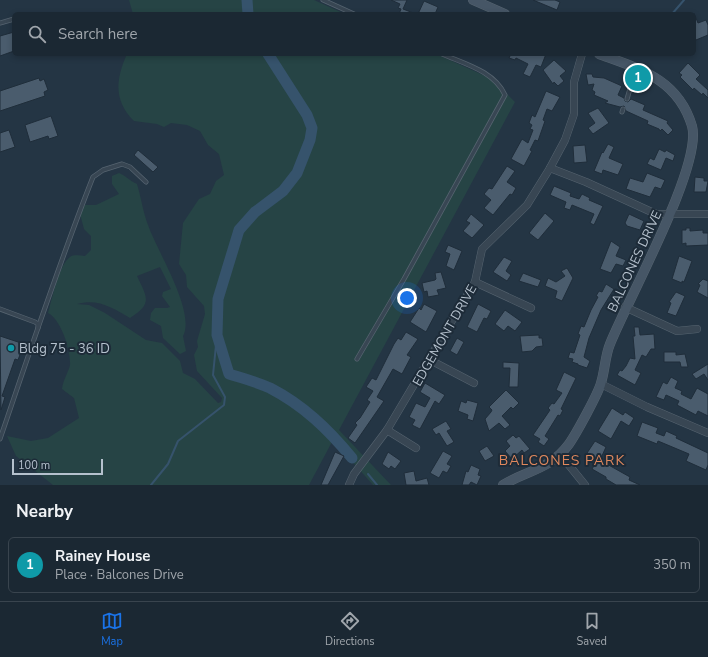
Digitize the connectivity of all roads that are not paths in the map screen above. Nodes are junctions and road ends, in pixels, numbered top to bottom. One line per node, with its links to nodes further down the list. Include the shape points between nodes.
1 (323, 0): 3 (lane)
2 (473, 0): 4 (street)
3 (350, 12)
4 (500, 12)
5 (12, 20): 6 (lane)
6 (0, 23)
7 (447, 56): 22 (lane, via 492,76 505,95)
8 (581, 56): 12 (street, EDGEMONT DRIVE, via 574,82 574,114 565,140)
9 (605, 56): 10 (street, BALCONES DRIVE)
10 (636, 67): 11 (lane); 14 (street, BALCONES DRIVE, via 672,90 681,102 693,128 688,168)
11 (627, 99)
12 (550, 168): 14 (street, via 646,211); 16 (street, EDGEMONT DRIVE, via 527,205 482,250)
13 (146, 182): 20 (lane, via 130,167 122,164 103,170 93,177)
14 (670, 214): 15 (street); 17 (street, BALCONES DRIVE)
15 (708, 214)
16 (475, 282): 18 (street); 23 (street, EDGEMONT DRIVE)
17 (625, 307): 21 (street, via 677,331); 25 (street, BALCONES DRIVE, via 609,346)
18 (531, 308)
19 (0, 309): 20 (lane, via 35,322)
20 (38, 329): 28 (lane)
21 (697, 329)
22 (357, 359)
23 (430, 360): 24 (street); 26 (street, EDGEMONT DRIVE)
24 (474, 383)
25 (601, 384): 27 (street); 30 (street, BALCONES DRIVE, via 569,444)
26 (388, 430): 29 (street); 31 (street, EDGEMONT DRIVE, via 354,474)
27 (708, 433)
28 (0, 439)
29 (416, 448)
30 (560, 454): 32 (street, BALCONES DRIVE, via 543,468); 33 (street)
31 (349, 485)
32 (503, 485)
33 (585, 485)

